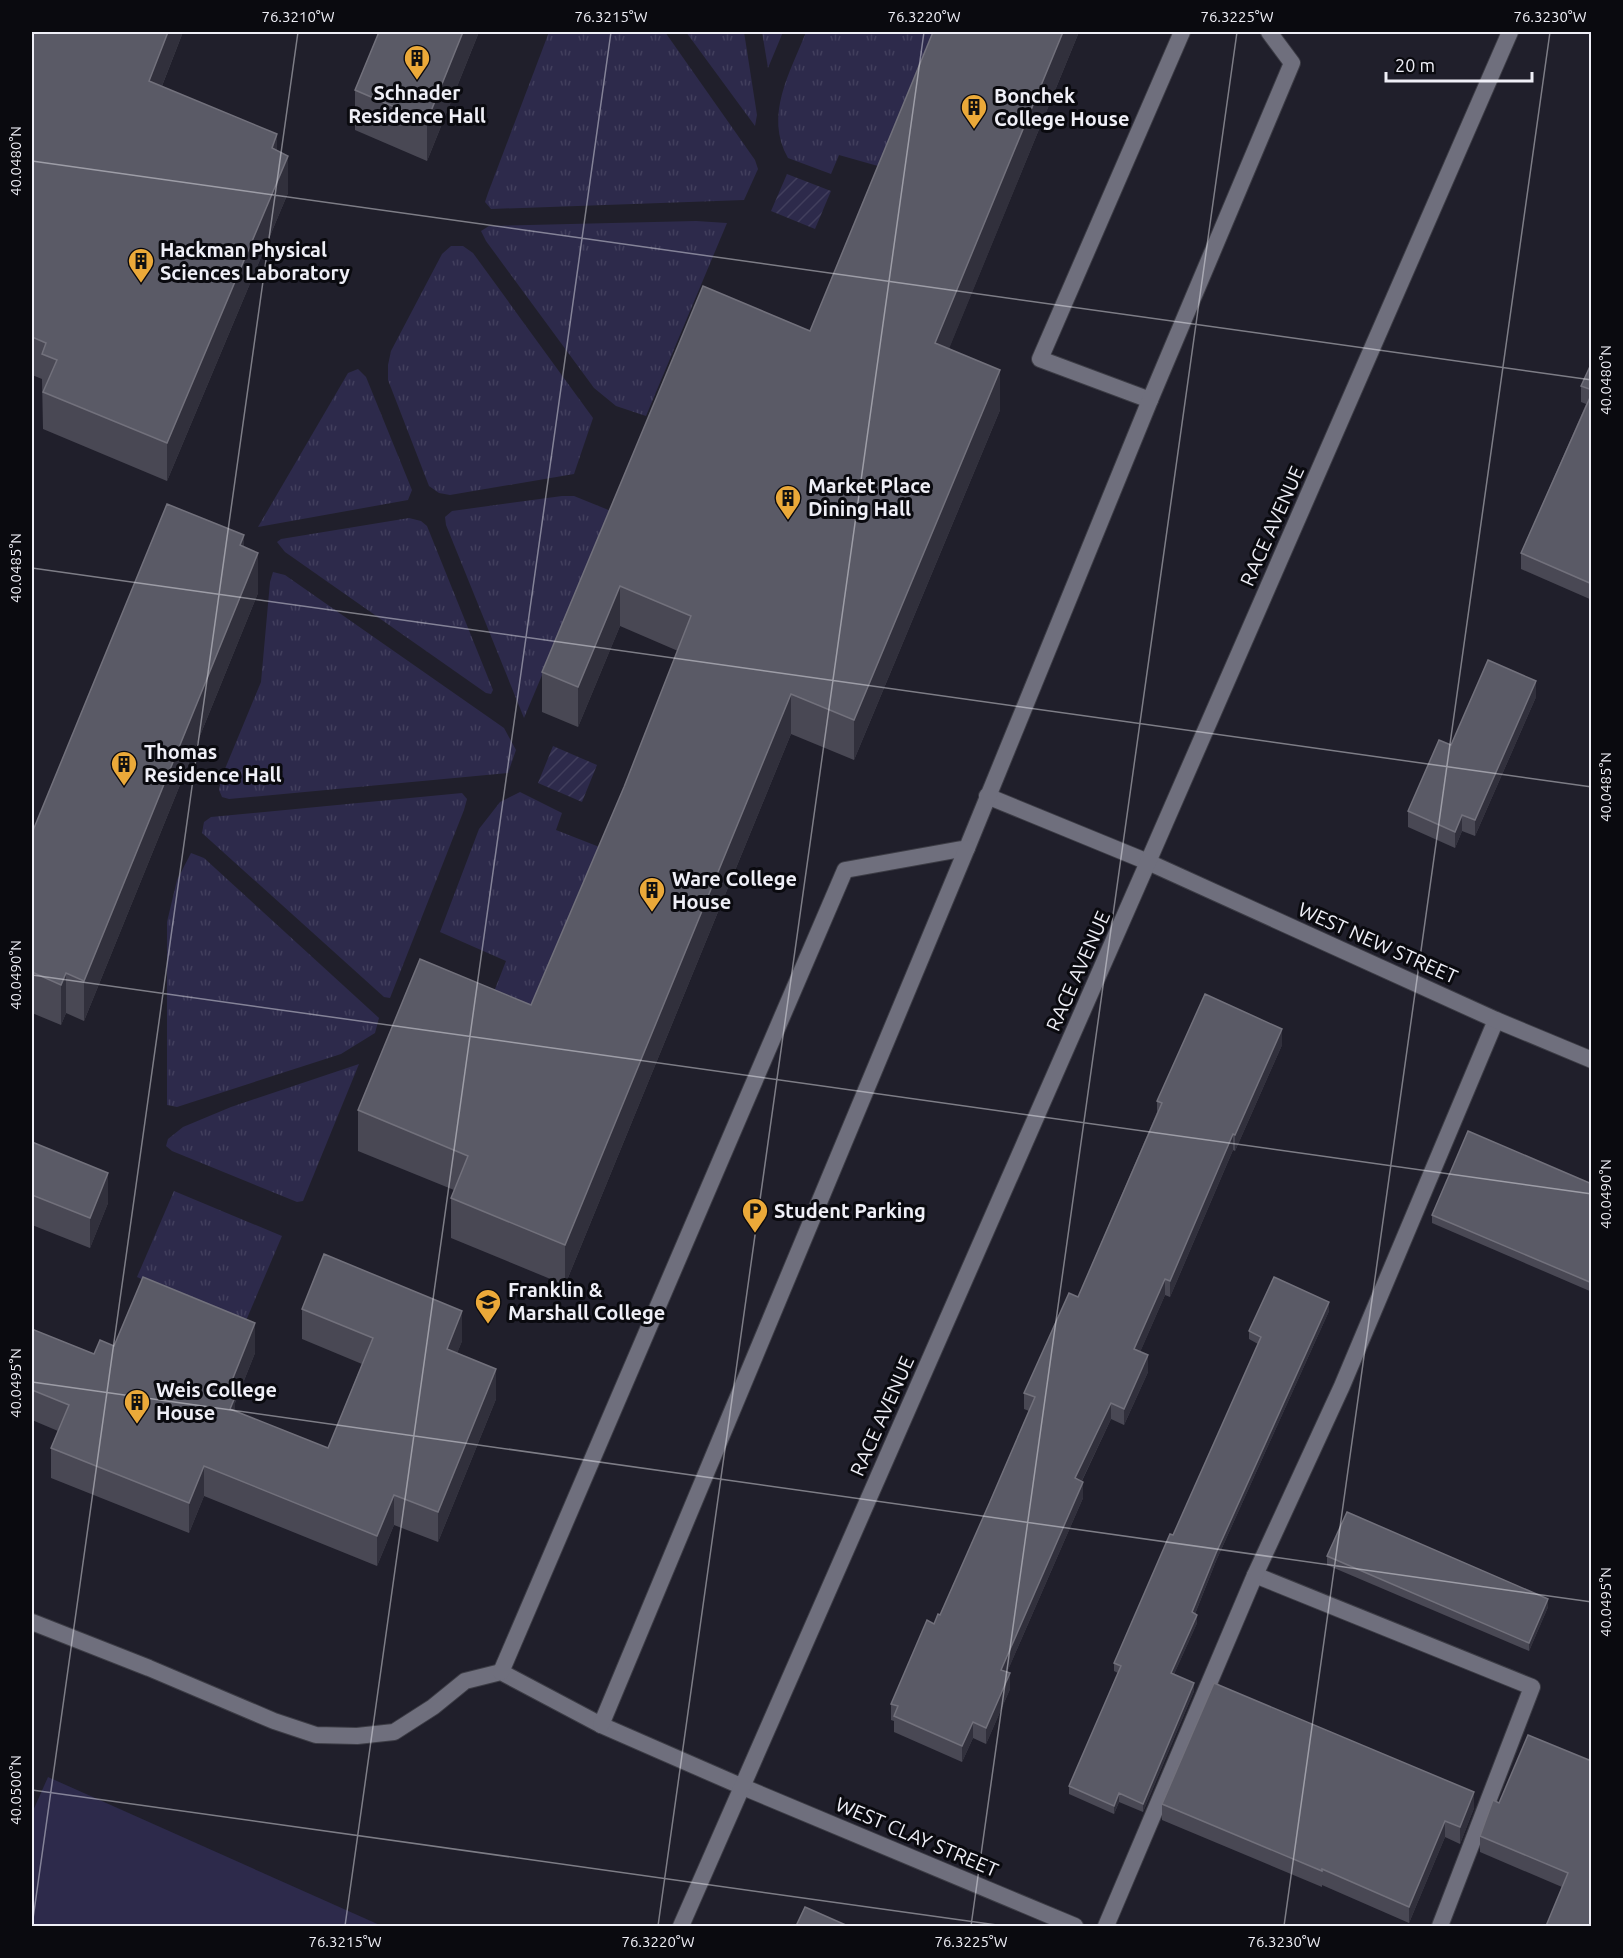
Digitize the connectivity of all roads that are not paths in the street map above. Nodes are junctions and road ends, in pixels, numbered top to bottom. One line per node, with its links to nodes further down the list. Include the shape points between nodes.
1 (1182, 32): 4 (main road, via 1041,359)
2 (1269, 32): 4 (main road, via 1292,63)
3 (1510, 32): 7 (main road, RACE AVENUE)
4 (1150, 400): 5 (main road)
5 (987, 796): 6 (main road); 7 (main road, WEST NEW STREET)
6 (968, 848): 12 (main road, via 845,870); 13 (main road)
7 (1148, 862): 8 (main road, WEST NEW STREET); 14 (main road, RACE AVENUE)
8 (1496, 1020): 9 (main road, WEST NEW STREET); 10 (main road, via 1342,1386)
9 (1592, 1060)
10 (1255, 1575): 17 (main road); 18 (main road, via 1532,1687)
11 (32, 1622): 12 (main road, via 316,1735 394,1732 434,1707 465,1681)
12 (501, 1672): 13 (main road, WEST CLAY STREET)
13 (601, 1725): 14 (main road, WEST CLAY STREET)
14 (743, 1787): 15 (main road, RACE AVENUE); 16 (main road, WEST CLAY STREET)
15 (681, 1926)
16 (1075, 1926)
17 (1106, 1926)
18 (1440, 1926)

